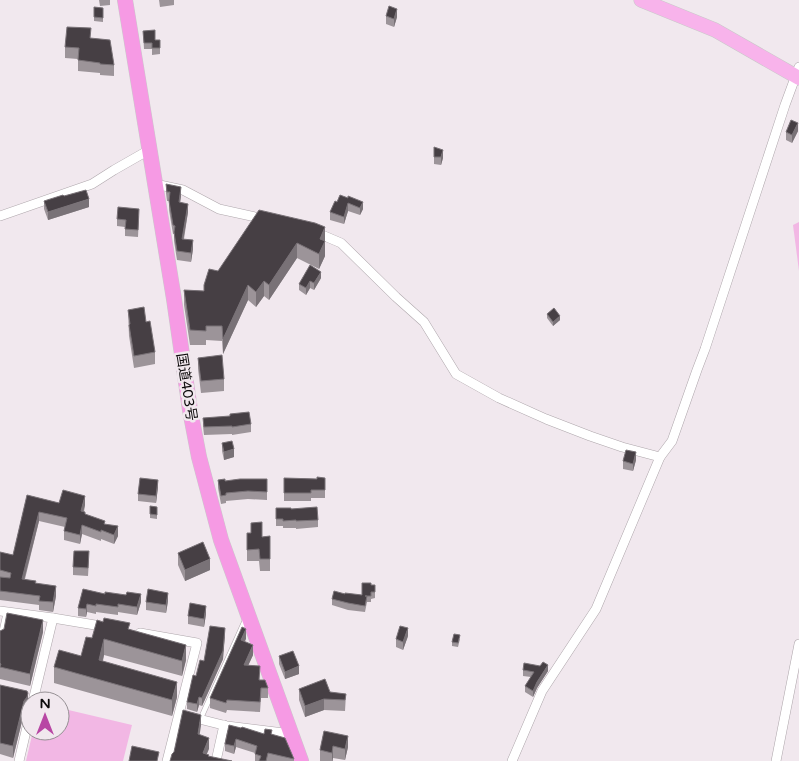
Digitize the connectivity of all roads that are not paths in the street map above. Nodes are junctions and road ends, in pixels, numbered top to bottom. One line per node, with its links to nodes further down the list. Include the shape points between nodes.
1 (125, 0): 4 (highway, 国道403号)
2 (641, 0): 3 (main road, via 715,30)
3 (798, 74): 9 (street, via 672,441)
4 (149, 150): 5 (highway, 国道403号); 6 (street, via 92,184)
5 (155, 184): 7 (street, via 184,190 219,209); 11 (highway, 国道403号, via 199,457 221,540)
6 (0, 216)
7 (274, 222)
8 (310, 230): 9 (street, via 341,243 424,322 456,374 546,419)
9 (660, 458): 25 (street, via 596,610 542,691)
10 (3, 611): 12 (street); 13 (lane)
11 (248, 612): 17 (lane); 19 (highway, 国道403号)
12 (53, 618): 15 (street); 16 (street, via 197,643)
13 (0, 639)
14 (799, 644): 26 (street)
15 (35, 691)
16 (179, 714): 17 (street); 22 (street)
17 (200, 720): 18 (street)
18 (224, 725): 19 (street); 23 (street)
19 (292, 734): 24 (highway, 国道403号)
20 (24, 741): 21 (street)
21 (19, 761)
22 (167, 761)
23 (216, 761)
24 (301, 761)
25 (512, 761)
26 (776, 761)

